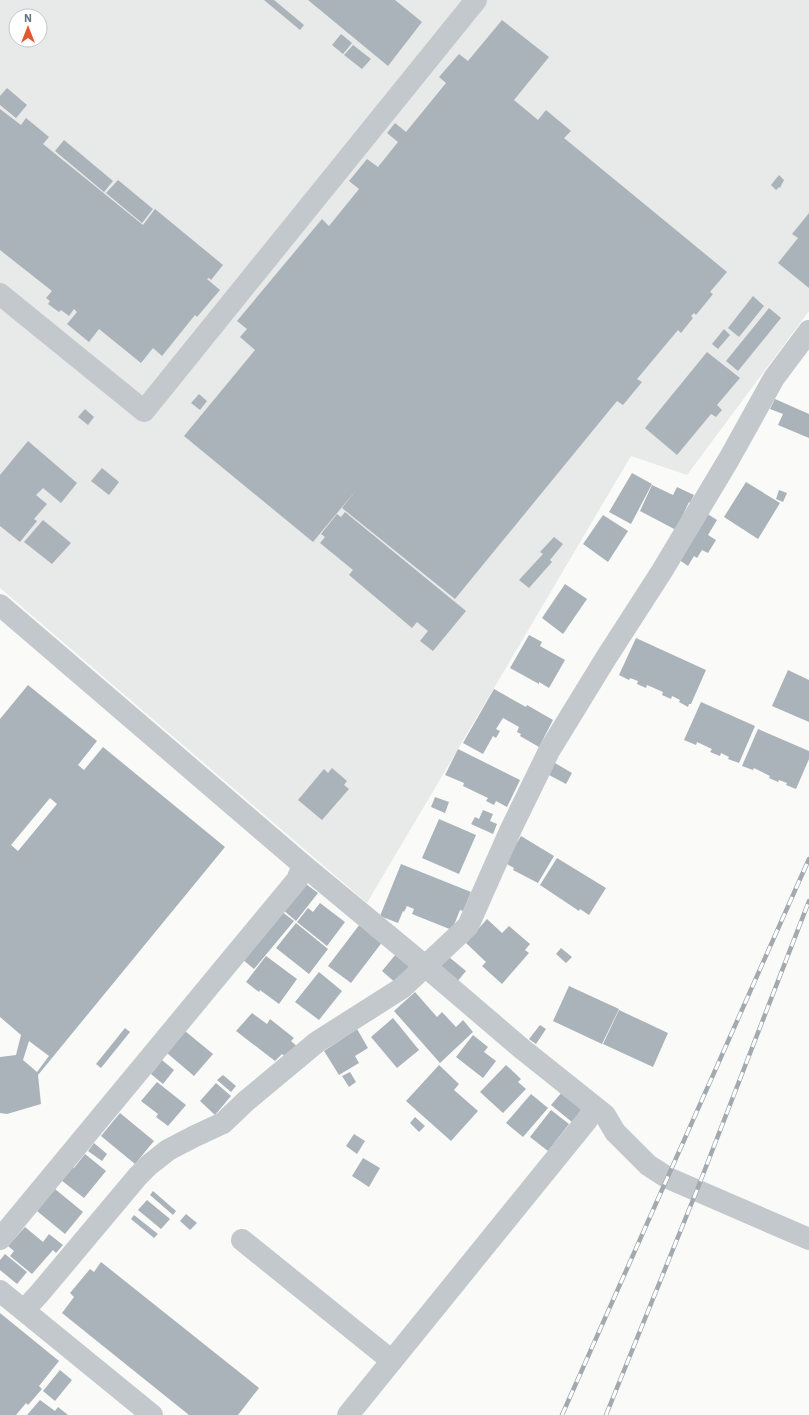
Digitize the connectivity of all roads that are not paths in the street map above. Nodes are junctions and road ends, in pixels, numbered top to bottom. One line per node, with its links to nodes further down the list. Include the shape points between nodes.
1 (476, 0): 2 (street, via 144,411)
2 (0, 294)
3 (809, 331): 6 (street, via 774,378 662,571 549,751 511,828 468,926)
4 (0, 605): 5 (street)
5 (303, 865): 6 (street); 8 (street, via 297,880)
6 (424, 966): 7 (street, via 520,1048); 12 (street, via 402,988 318,1042 223,1123 168,1150 149,1165)
7 (595, 1107): 9 (street, via 605,1115 615,1132 648,1165 668,1178); 13 (street)
8 (0, 1239)
9 (809, 1239)
10 (242, 1240): 13 (street)
11 (0, 1291): 12 (street)
12 (24, 1310): 14 (street)
13 (392, 1361): 15 (street)
14 (152, 1415)
15 (348, 1415)

